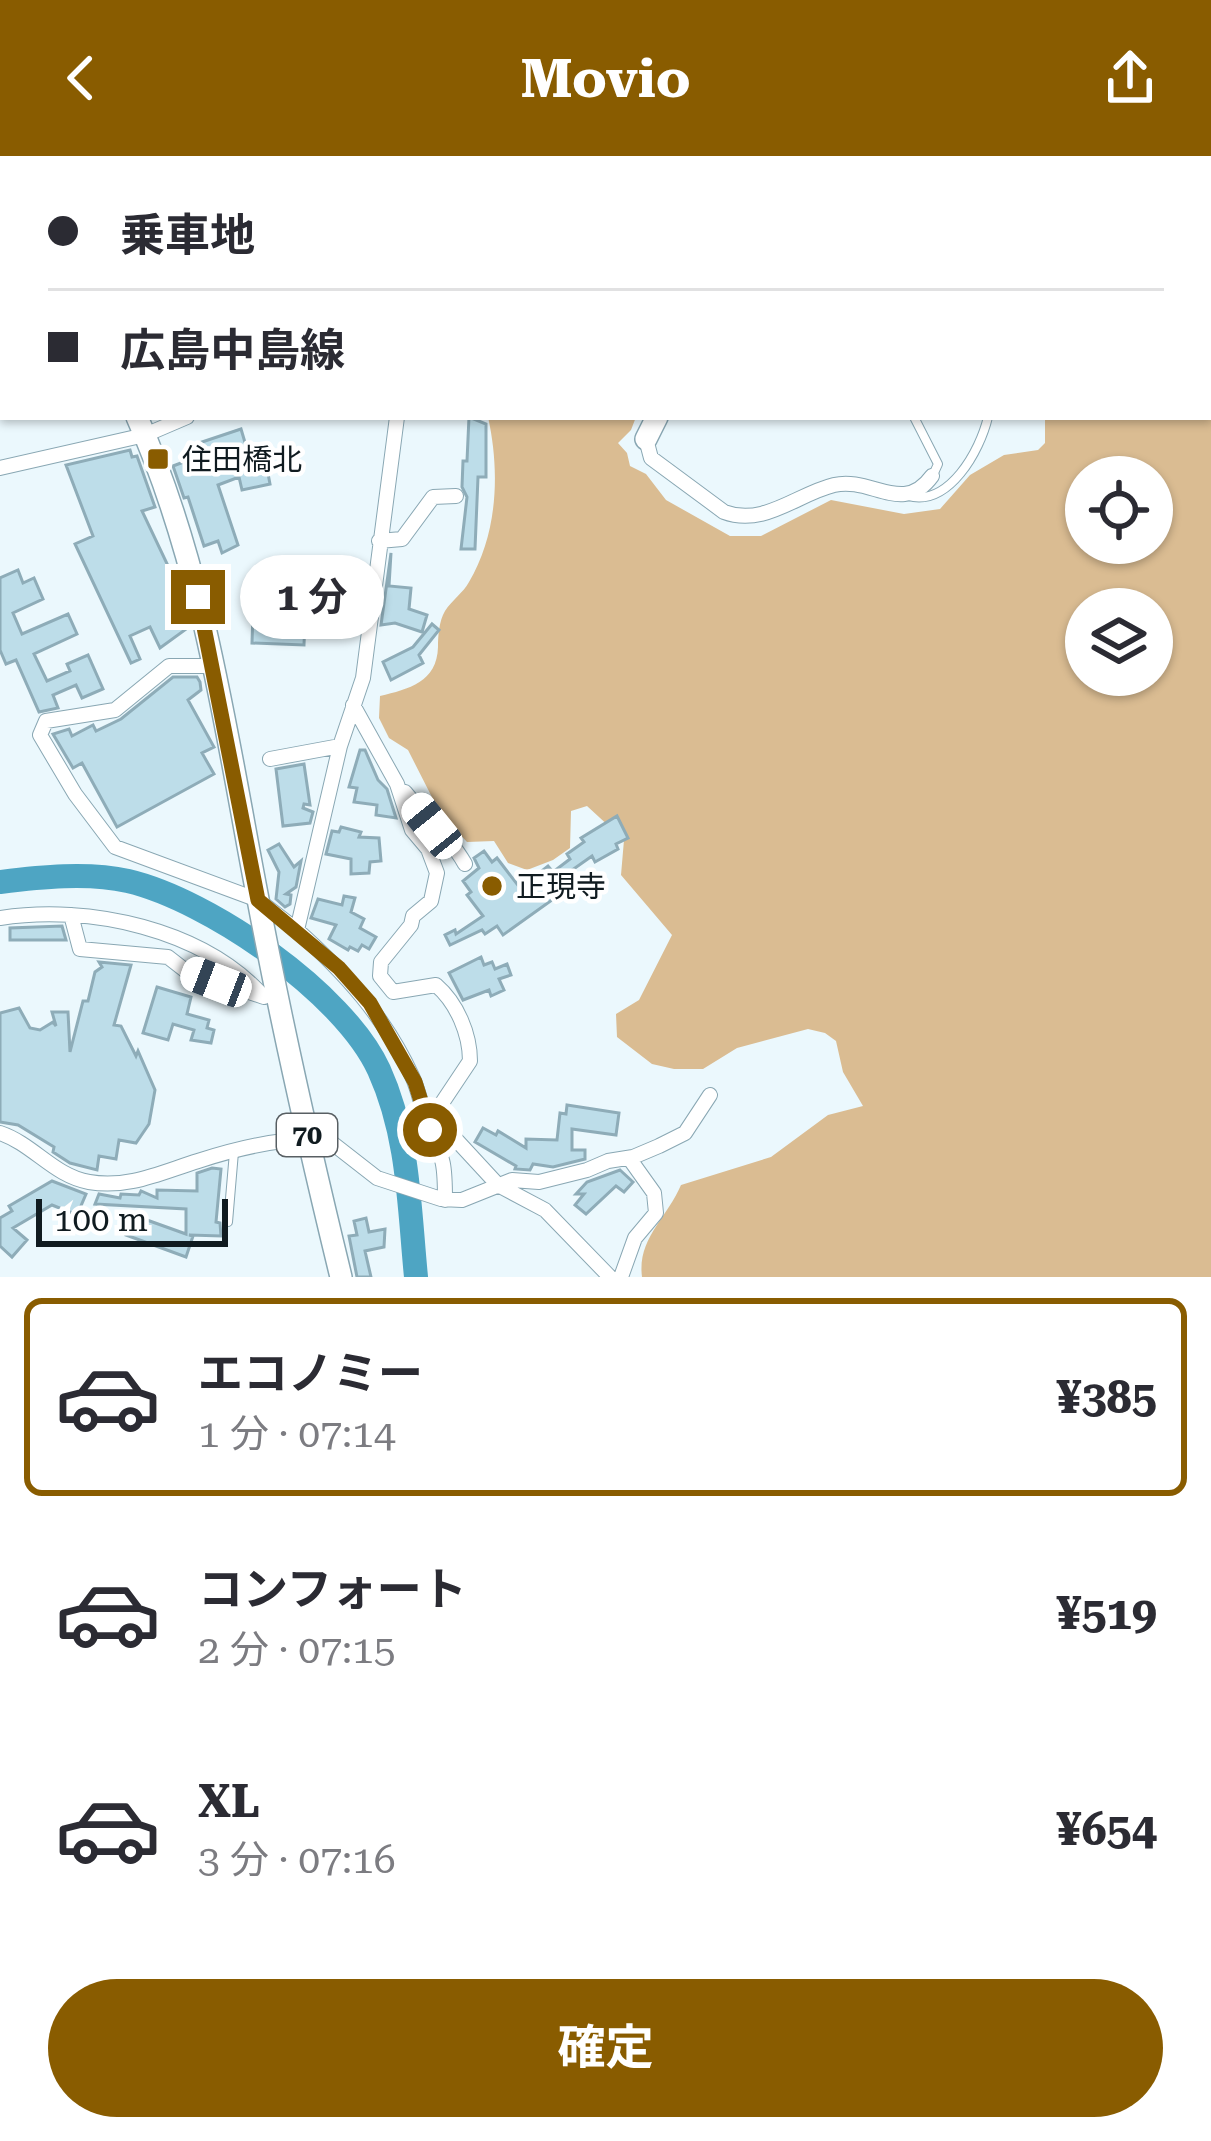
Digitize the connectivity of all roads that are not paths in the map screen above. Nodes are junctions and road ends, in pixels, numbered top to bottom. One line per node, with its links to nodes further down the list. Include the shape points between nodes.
1 (172, 420): 6 (street)
2 (397, 420): 12 (street)
3 (656, 420): 7 (main road)
4 (916, 420): 9 (lane, via 938,464)
5 (986, 420): 10 (lane, via 957,478 928,498)
6 (141, 426): 8 (street); 13 (main road, 70)
7 (646, 439): 10 (street, via 651,458 731,515 761,515 836,484)
8 (0, 468)
9 (932, 476): 10 (street)
10 (907, 495)
11 (456, 496): 12 (street, via 433,497 402,539)
12 (379, 541): 14 (street)
13 (214, 666): 19 (main road, 70); 19 (street, via 169,666 116,710 46,721 40,735 115,847)
14 (353, 705): 15 (street); 17 (street)
15 (340, 746): 16 (street); 22 (street)
16 (270, 759)
17 (390, 775): 18 (street); 23 (street, via 437,874 431,901 381,962 380,976)
18 (465, 864)
19 (259, 906): 22 (street); 24 (main road, 70)
20 (71, 915): 21 (street); 24 (street, via 207,951); 24 (street, via 80,949 168,957 186,971)
21 (0, 918)
22 (297, 930): 25 (street)
23 (393, 992): 25 (street); 31 (street, via 436,985 454,1006 470,1061 442,1103 443,1121)
24 (272, 997): 28 (main road, 70)
25 (370, 1003): 32 (street, via 405,1062 442,1153)
26 (710, 1095): 30 (street, via 686,1133)
27 (0, 1133): 29 (street, via 70,1178 102,1184)
28 (307, 1138): 29 (street); 32 (street, via 327,1138 385,1181); 34 (main road, 70)
29 (234, 1152): 33 (lane)
30 (629, 1158): 31 (street); 36 (street, via 654,1193 656,1213 635,1238)
31 (498, 1185): 32 (street); 35 (street, via 545,1210)
32 (443, 1200)
33 (227, 1222)
34 (341, 1277)
35 (610, 1277)
36 (621, 1277)

